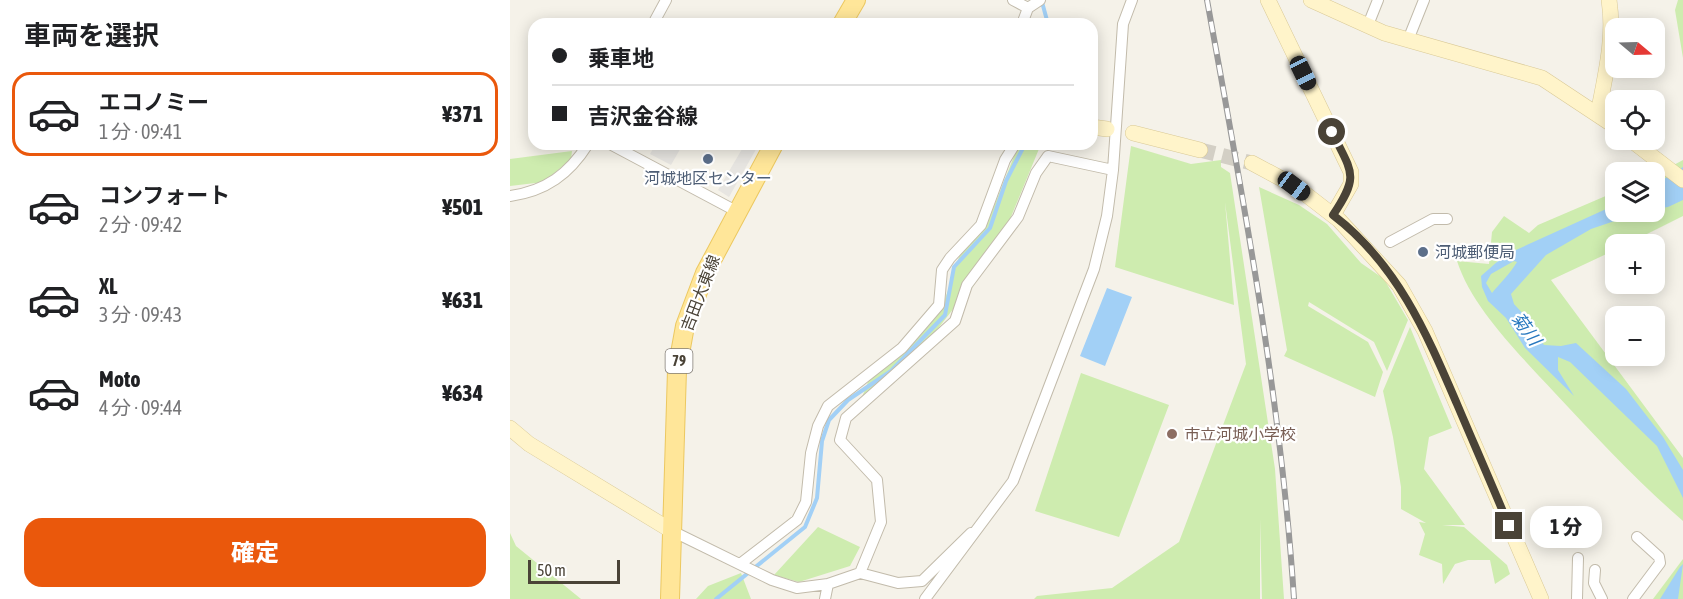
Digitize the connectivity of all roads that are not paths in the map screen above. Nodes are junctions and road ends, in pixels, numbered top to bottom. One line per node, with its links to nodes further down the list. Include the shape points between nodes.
1 (666, 0): 12 (street)
2 (856, 0): 13 (main road)
3 (1013, 0): 10 (street)
4 (1132, 0): 27 (street, via 1124,24)
5 (1268, 0): 31 (street, via 1351,172 1352,184)
6 (1311, 0): 11 (street)
7 (1378, 0): 15 (street)
8 (1424, 0): 16 (street)
9 (1609, 0): 17 (street, via 1610,50)
10 (1034, 4): 14 (street)
11 (1339, 5): 15 (street)
12 (656, 18)
13 (846, 18)
14 (1026, 18)
15 (1368, 25): 16 (street)
16 (1408, 40): 17 (street, via 1542,78)
17 (1598, 114): 18 (street)
18 (1605, 119)
19 (1133, 133): 24 (street)
20 (584, 150): 29 (street, via 560,178 542,189)
21 (621, 150): 30 (street)
22 (771, 150): 30 (main road, 吉田大東線 / 79)
23 (1011, 150): 39 (street, via 981,225 942,270 939,305 902,348 828,406 811,453 806,502 796,520)
24 (1200, 150)
25 (1644, 150): 28 (street)
26 (1252, 163): 31 (street, via 1294,186)
27 (1113, 170): 35 (street, via 1094,269 1076,320 1013,481); 41 (street, via 1048,156 1036,173 1018,217 967,285 955,321 846,418 840,440 877,480 881,522)
28 (1677, 175)
29 (510, 196)
30 (736, 211): 36 (main road, 吉田大東線 / 79, via 705,273 685,326 677,370)
31 (1333, 215): 46 (street, via 1399,285 1425,332)
32 (1447, 219): 33 (street, via 1433,219)
33 (1390, 242)
34 (510, 428): 36 (street, via 529,444)
35 (981, 527): 41 (street, via 922,580 898,583); 45 (street)
36 (672, 531): 39 (street); 43 (main road, 吉田大東線 / 79)
37 (1637, 537): 49 (street, via 1659,557 1660,563)
38 (1578, 558): 47 (street)
39 (742, 565): 42 (street, via 797,588)
40 (1595, 570): 48 (street, via 1594,583)
41 (860, 573): 42 (street)
42 (828, 584): 44 (street)
43 (670, 599)
44 (825, 599)
45 (926, 599)
46 (1541, 599)
47 (1577, 599)
48 (1602, 599)
49 (1633, 599)

